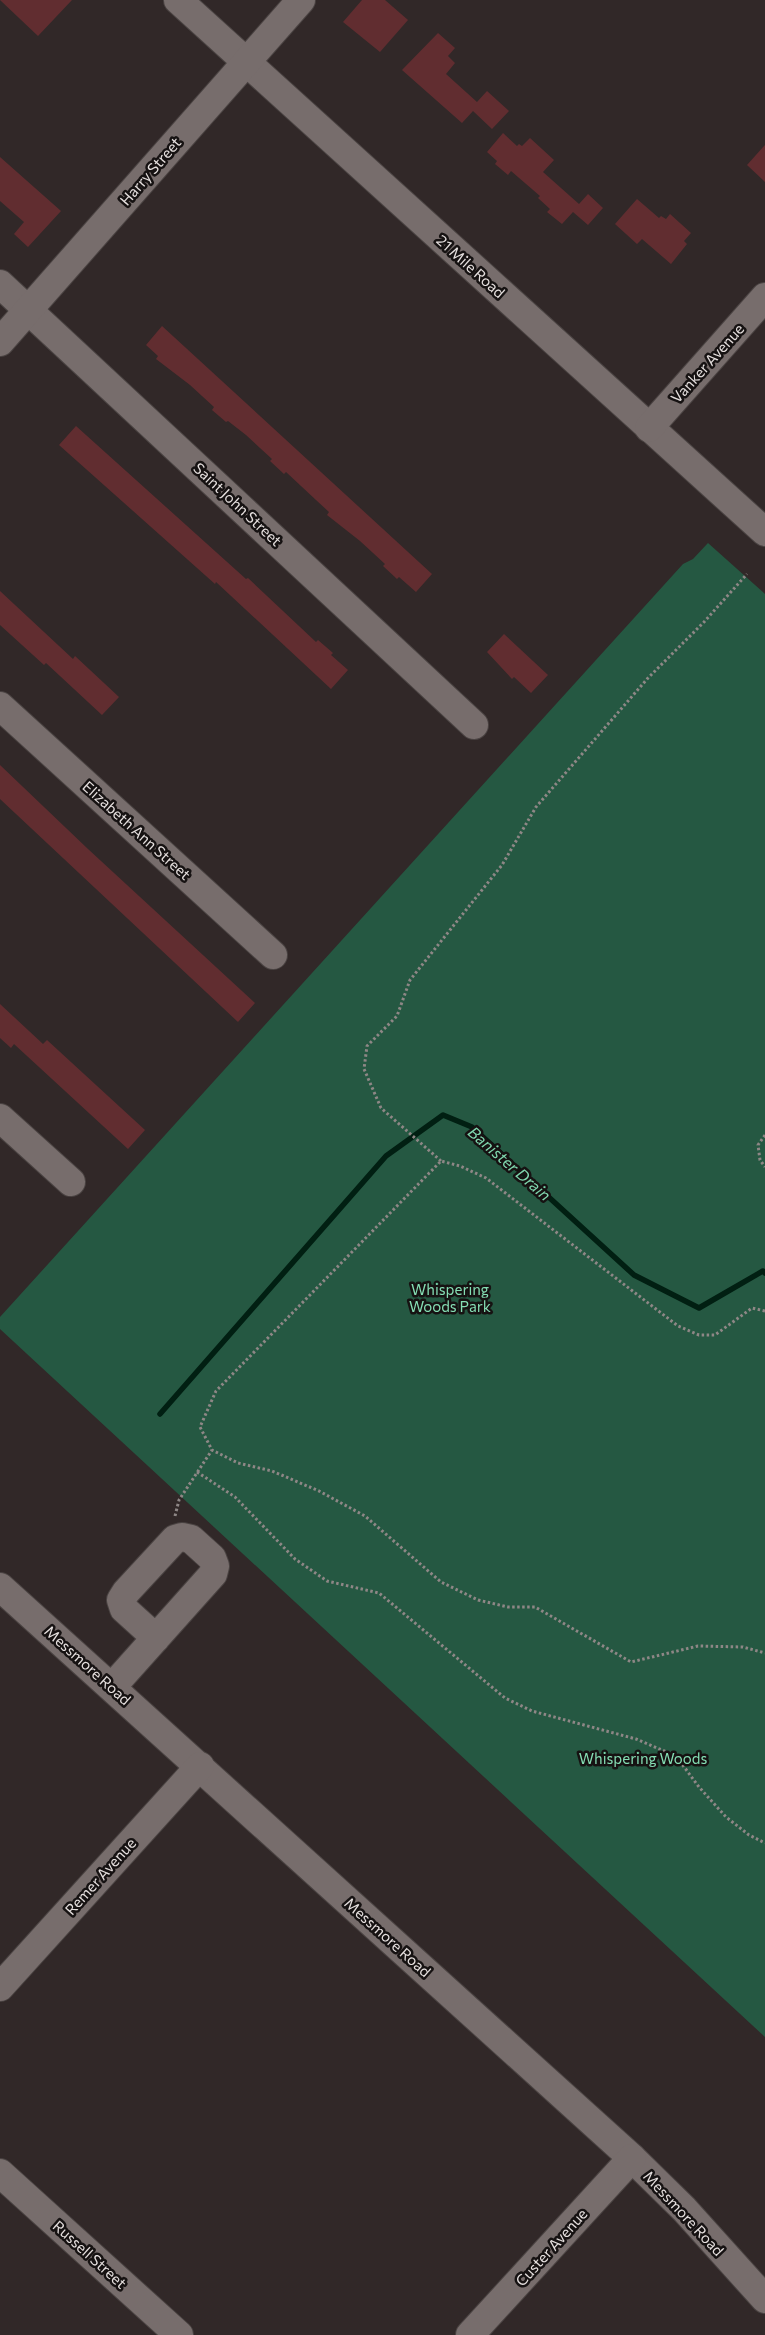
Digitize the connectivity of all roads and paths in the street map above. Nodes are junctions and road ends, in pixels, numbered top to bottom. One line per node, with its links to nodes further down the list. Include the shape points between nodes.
1 (178, 0): 3 (street, 21 Mile Road)
2 (301, 0): 3 (street, Harry Street)
3 (246, 62): 6 (street, Harry Street); 8 (street, 21 Mile Road)
4 (0, 284): 6 (street, Saint John Street)
5 (765, 297): 8 (street, Vanker Avenue)
6 (29, 309): 7 (street, Harry Street); 12 (street, Saint John Street)
7 (0, 342)
8 (649, 428): 9 (street, 21 Mile Road)
9 (765, 532)
10 (747, 574): 16 (path, via 648,678 536,807 502,865 410,980 396,1016 367,1046 364,1069 382,1108)
11 (0, 706): 13 (street, Elizabeth Ann Street)
12 (474, 725)
13 (273, 955)
14 (0, 1118): 18 (street)
15 (765, 1135): 17 (path, via 758,1145)
16 (442, 1161): 19 (path, via 486,1178 678,1326 699,1335 715,1335 752,1308); 20 (path, via 216,1391 200,1427)
17 (765, 1168)
18 (71, 1182)
19 (765, 1311)
20 (212, 1450): 21 (path); 25 (path, via 238,1463 272,1471 319,1491 365,1516 441,1582 478,1600 508,1607 535,1607 631,1662 698,1646 743,1647)
21 (197, 1472): 22 (path, via 178,1500); 28 (path, via 235,1497 295,1559 327,1581 379,1593 505,1698 532,1711 636,1739 676,1756 726,1817)
22 (175, 1539): 24 (street, via 121,1600 124,1609); 24 (street, via 191,1540 212,1558 215,1566 213,1574)
23 (0, 1587): 26 (street, Messmore Road)
24 (156, 1638): 26 (street)
25 (765, 1653)
26 (112, 1687): 27 (street, Messmore Road)
27 (200, 1766): 29 (street, Remer Avenue); 30 (street, Messmore Road)
28 (765, 1843)
29 (0, 1986)
30 (632, 2158): 32 (street, Messmore Road, via 684,2209); 34 (street, Custer Avenue)
31 (0, 2173): 33 (street, Russell Street)
32 (765, 2298)
33 (179, 2335)
34 (470, 2335)

